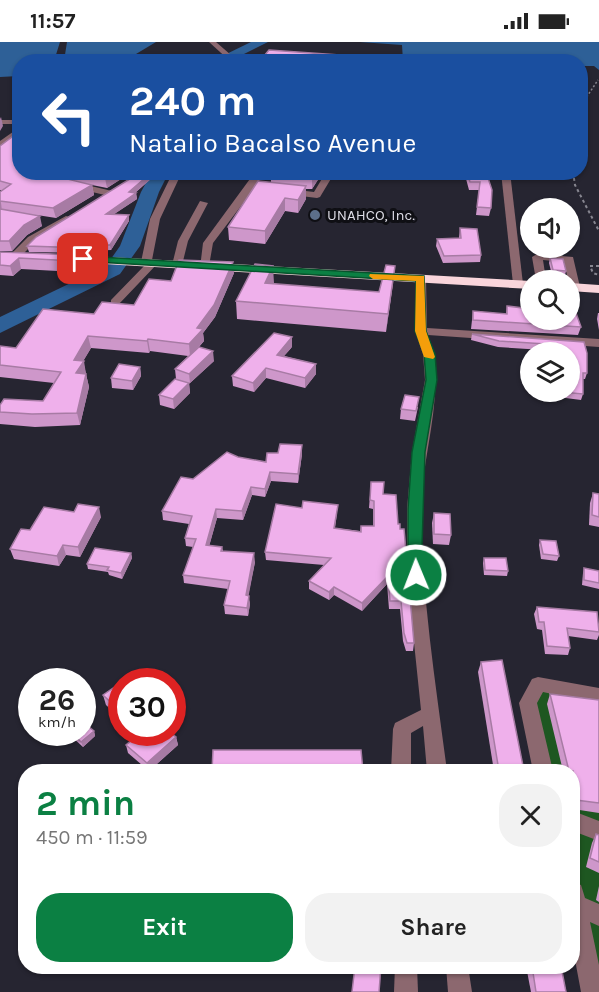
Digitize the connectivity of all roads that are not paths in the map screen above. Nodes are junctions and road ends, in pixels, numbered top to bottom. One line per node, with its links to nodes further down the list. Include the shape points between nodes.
1 (212, 42): 2 (street)
2 (226, 54)
3 (12, 135): 4 (street)
4 (0, 145)
5 (174, 180): 18 (street, via 155,219)
6 (255, 180): 10 (street)
7 (326, 180): 10 (street, via 316,195)
8 (506, 180): 21 (street)
9 (68, 184): 11 (street, via 114,190)
10 (250, 187): 20 (street, via 208,243)
11 (99, 199)
12 (203, 203): 19 (street, via 183,241)
13 (79, 212): 15 (street)
14 (38, 220): 15 (street)
15 (59, 224): 17 (street, via 32,239)
16 (0, 257): 17 (highway)
17 (14, 257): 18 (highway)
18 (144, 262): 19 (highway); 28 (street)
19 (177, 265): 20 (highway)
20 (204, 266): 24 (highway)
21 (522, 270)
22 (539, 270): 23 (street, via 537,257 570,259)
23 (571, 270)
24 (421, 278): 25 (highway); 29 (street)
25 (520, 284)
26 (580, 288): 27 (highway)
27 (599, 289)
28 (115, 302)
29 (420, 331): 30 (street); 32 (street, via 429,354 431,380 414,509 416,575)
30 (599, 343)
31 (599, 696): 35 (street, via 538,684 528,703)
32 (433, 718): 33 (street, via 420,718 402,729); 34 (street)
33 (401, 764)
34 (436, 764)
35 (541, 764)
36 (580, 824): 37 (street)
37 (599, 831)
38 (580, 903): 39 (street)
39 (599, 915)
40 (580, 928): 45 (street)
41 (406, 974): 43 (street)
42 (458, 974): 44 (street)
43 (406, 992)
44 (460, 992)
45 (593, 992)

